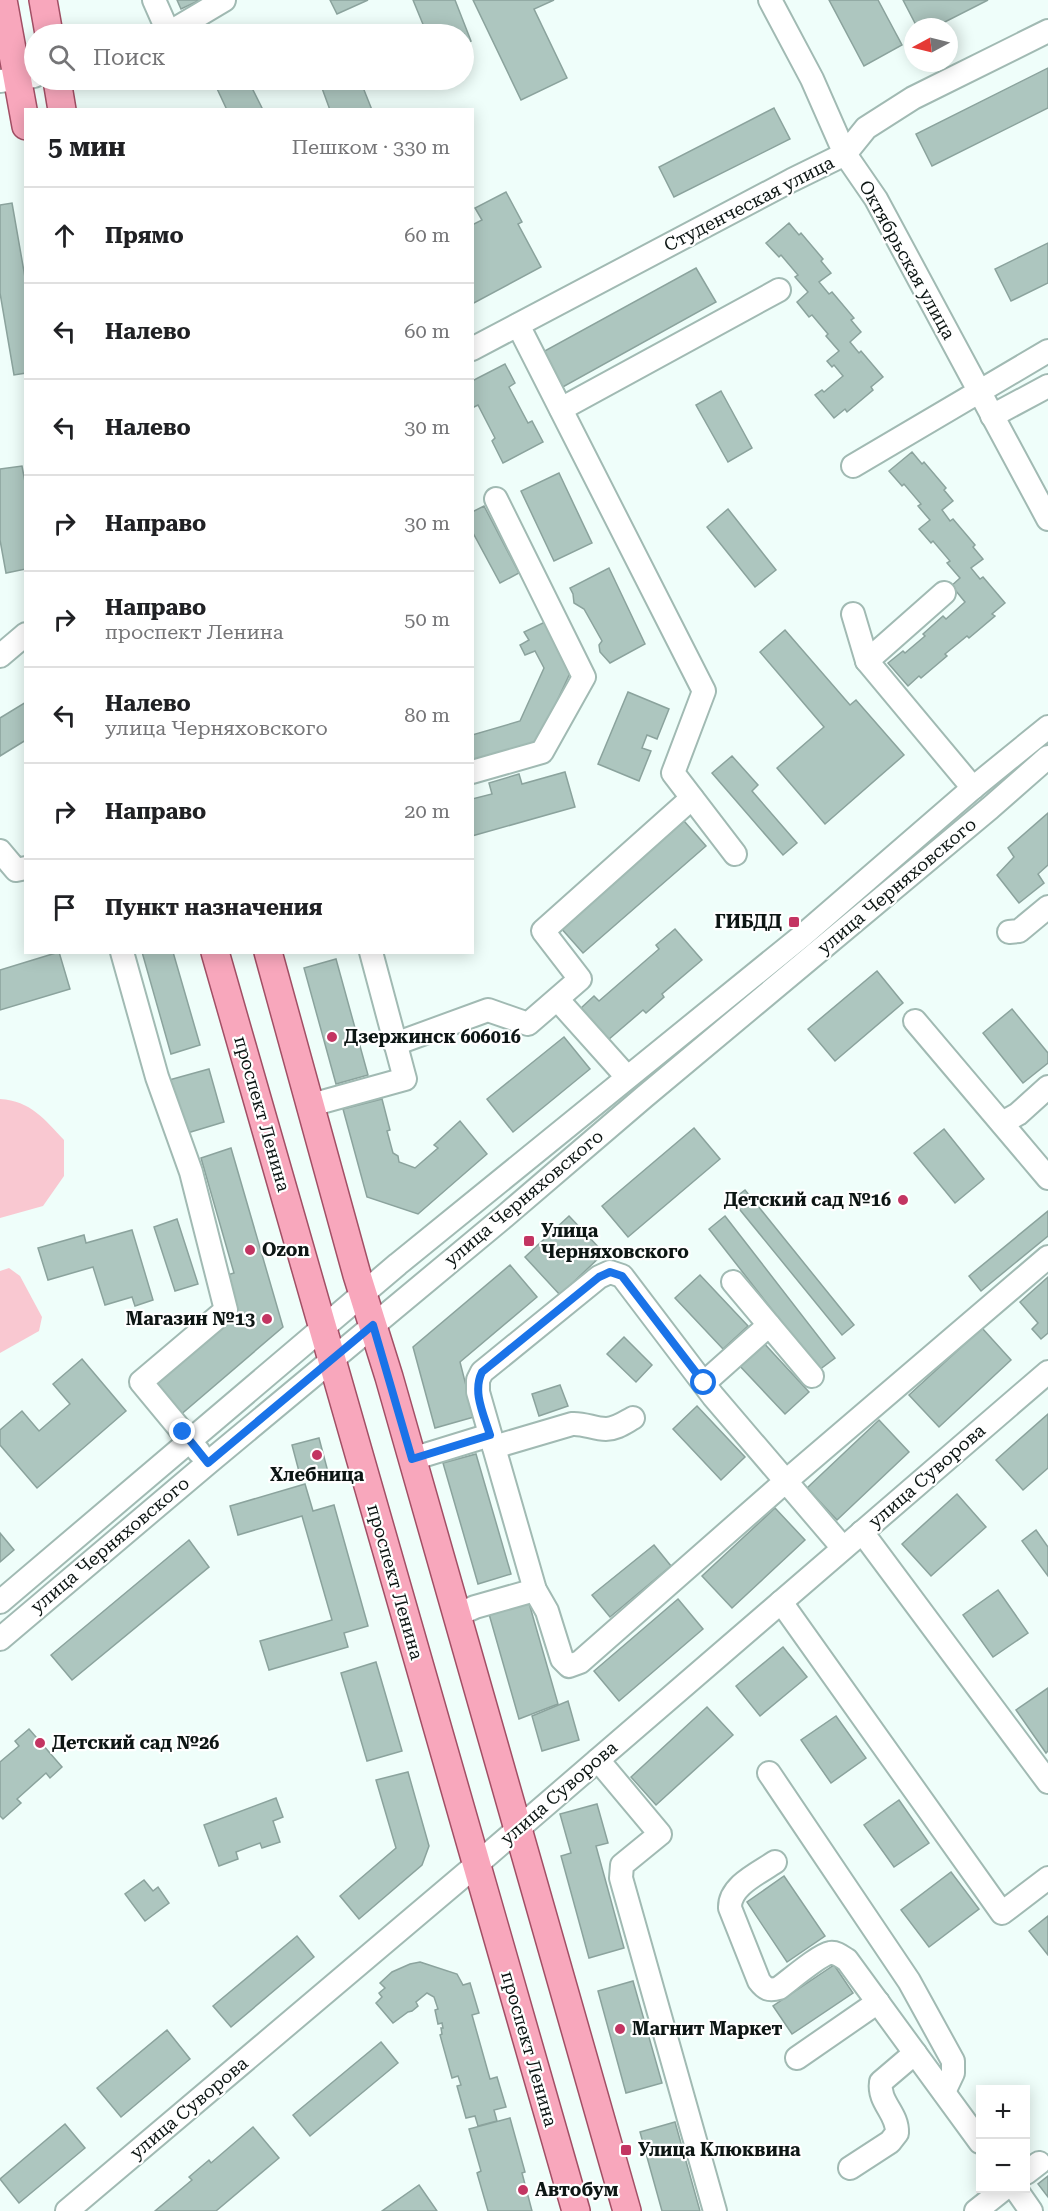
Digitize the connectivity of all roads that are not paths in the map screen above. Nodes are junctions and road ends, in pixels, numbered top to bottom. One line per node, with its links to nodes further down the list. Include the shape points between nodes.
1 (3, 0): 10 (main road)
2 (43, 0): 6 (main road)
3 (154, 0): 7 (street)
4 (224, 0): 8 (street)
5 (770, 0): 14 (street, Октябрьская улица, via 812,79)
6 (47, 24)
7 (164, 24)
8 (184, 24)
9 (1048, 31): 14 (street, Студенческая улица, via 913,98 866,128)
10 (17, 78): 13 (main road)
11 (59, 90): 12 (main road)
12 (62, 108)
13 (24, 115)
14 (845, 154): 16 (street, Студенческая улица); 20 (street, Октябрьская улица, via 876,199)
15 (779, 290): 21 (street)
16 (518, 325): 17 (street, Студенческая улица); 21 (street)
17 (474, 348)
18 (1048, 351): 20 (street)
19 (1048, 386): 22 (street)
20 (980, 392): 22 (street, Октябрьская улица); 23 (street)
21 (561, 409): 35 (street, via 704,691 673,773)
22 (992, 416): 25 (street, Октябрьская улица)
23 (853, 466)
24 (496, 499): 33 (street, via 584,677 542,752)
25 (1048, 519)
26 (944, 593): 30 (street)
27 (853, 614): 30 (street)
28 (24, 636): 29 (street)
29 (0, 656)
30 (867, 661): 34 (street)
31 (1048, 727): 34 (street)
32 (1048, 757): 56 (street, улица Черняховского)
33 (474, 771)
34 (973, 788): 48 (street, via 802,936)
35 (692, 798): 37 (street); 45 (street, via 543,931 580,979)
36 (0, 850): 38 (street, via 16,870)
37 (735, 854)
38 (24, 868)
39 (1048, 907): 40 (street, via 1019,931)
40 (1009, 932)
41 (123, 954): 64 (street, via 157,1077 191,1172 226,1310 141,1382)
42 (216, 954): 58 (main road, проспект Ленина)
43 (269, 954): 50 (main road)
44 (372, 954): 47 (street)
45 (558, 1000): 47 (street, via 528,1024 488,1010); 48 (street)
46 (915, 1021): 51 (street)
47 (395, 1044): 50 (street, via 405,1079)
48 (627, 1077): 55 (street)
49 (1048, 1087): 51 (street)
50 (311, 1105): 55 (main road)
51 (1002, 1123): 52 (street)
52 (1048, 1178)
53 (1048, 1257): 68 (street)
54 (733, 1282): 57 (street)
55 (363, 1294): 56 (main road); 58 (street)
56 (373, 1325): 59 (street, улица Черняховского); 66 (main road)
57 (769, 1325): 61 (street); 62 (street)
58 (323, 1328): 59 (main road, проспект Ленина); 64 (street)
59 (332, 1359): 67 (street, улица Черняховского); 81 (main road, проспект Ленина)
60 (1048, 1372): 69 (street, улица Суворова)
61 (812, 1376)
62 (704, 1383): 65 (street, via 622,1276 610,1272 482,1372 478,1392); 68 (street)
63 (633, 1418): 65 (street, via 614,1428 581,1423)
64 (190, 1441): 67 (street); 72 (street)
65 (492, 1441): 66 (street); 71 (street)
66 (412, 1459): 74 (main road)
67 (208, 1463): 75 (street, улица Черняховского)
68 (786, 1481): 70 (street); 71 (street, via 580,1662 569,1666 562,1659 547,1611)
69 (862, 1532): 70 (street, улица Суворова); 78 (street)
70 (843, 1548): 73 (street, улица Суворова)
71 (535, 1590): 74 (street)
72 (0, 1602)
73 (781, 1602): 76 (street, улица Суворова); 82 (street, via 1002,1913)
74 (457, 1615): 79 (main road)
75 (0, 1639)
76 (598, 1760): 79 (street, улица Суворова); 94 (street, via 660,1834 622,1865 621,1878)
77 (769, 1773): 86 (street, via 909,1981 953,2061)
78 (1048, 1782)
79 (518, 1829): 81 (street, улица Суворова); 93 (main road)
80 (775, 1862): 83 (street, via 734,1891 729,1900 764,1988 779,1988 831,1953 847,1960)
81 (476, 1865): 91 (street, улица Суворова); 92 (main road, проспект Ленина)
82 (1048, 1878)
83 (878, 2002): 84 (street); 85 (street)
84 (915, 2053): 86 (street); 88 (street, via 881,2082 882,2099 896,2119 897,2133 890,2142)
85 (797, 2058)
86 (944, 2092): 87 (street)
87 (979, 2139)
88 (850, 2168)
89 (998, 2193): 95 (street)
90 (1018, 2193): 96 (street)
91 (67, 2211)
92 (576, 2211)
93 (627, 2211)
94 (715, 2211)
95 (975, 2211)
96 (1031, 2211)

